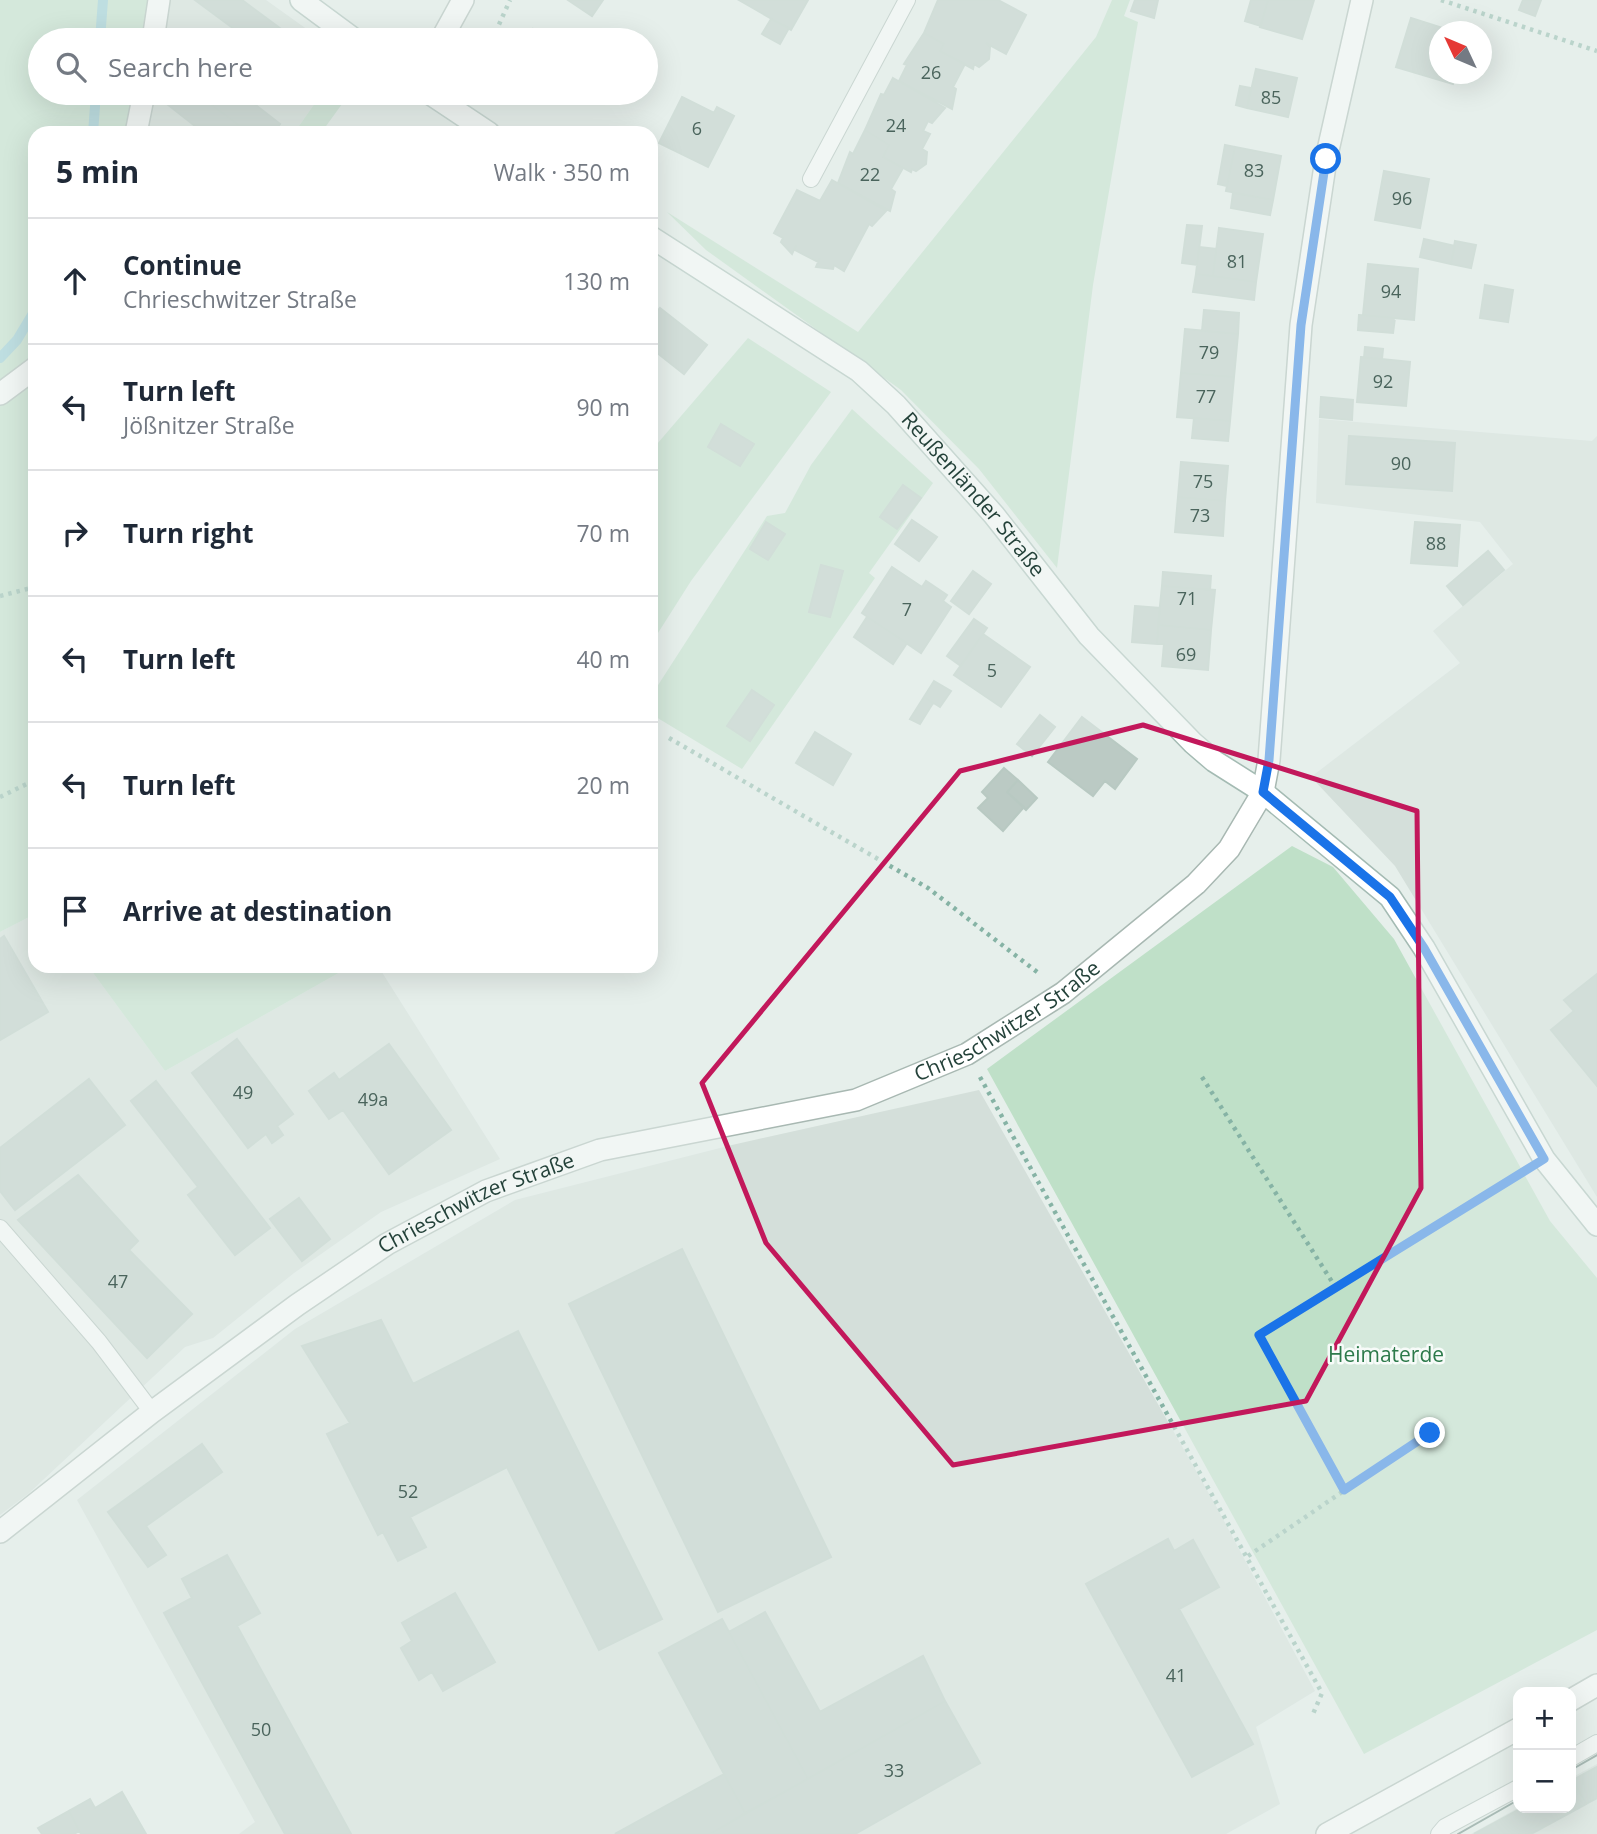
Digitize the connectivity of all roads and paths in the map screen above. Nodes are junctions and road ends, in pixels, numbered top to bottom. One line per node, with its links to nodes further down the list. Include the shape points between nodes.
1 (159, 0): 8 (street)
2 (301, 0): 9 (street)
3 (463, 0): 10 (street)
4 (510, 0): 11 (path)
5 (908, 0): 17 (lane)
6 (1362, 0): 25 (street, Chrieschwitzer Straße, via 1326,159 1301,325)
7 (1441, 0): 12 (path)
8 (155, 28)
9 (339, 28)
10 (448, 28)
11 (497, 28)
12 (1597, 51)
13 (142, 105): 15 (street)
14 (447, 105): 16 (street)
15 (137, 126)
16 (478, 126)
17 (811, 179)
18 (658, 242): 25 (street, Reußenländer Straße, via 868,380 896,405 995,516 1089,636 1193,743)
19 (28, 373): 20 (street)
20 (0, 394)
21 (28, 589): 22 (path)
22 (0, 596)
23 (669, 738): 27 (path, via 928,888)
24 (28, 783): 26 (path)
25 (1263, 792): 27 (street, Chrieschwitzer Straße, via 1229,849 1196,884); 30 (street, Reußenländer Straße, via 1390,897)
26 (0, 797)
27 (1063, 993): 28 (street, Chrieschwitzer Straße)
28 (967, 1054): 34 (street, Chrieschwitzer Straße, via 856,1100 600,1150 486,1191 387,1244); 38 (path)
29 (1202, 1077): 33 (path)
30 (1544, 1159): 31 (street, Reußenländer Straße); 33 (path)
31 (1597, 1225)
32 (0, 1228): 34 (lane, via 99,1342)
33 (1335, 1288): 36 (path, via 1259,1335)
34 (152, 1412): 37 (street, Chrieschwitzer Straße)
35 (1430, 1433): 36 (path)
36 (1344, 1490): 38 (path)
37 (0, 1532)
38 (1248, 1556): 41 (path, via 1322,1693)
39 (1597, 1685): 40 (street)
40 (1576, 1697)
41 (1313, 1714)
42 (1513, 1731): 46 (street)
43 (1597, 1743): 44 (lane)
44 (1576, 1755)
45 (1513, 1791): 48 (lane)
46 (1360, 1826): 47 (street)
47 (1327, 1834)
48 (1440, 1834)

